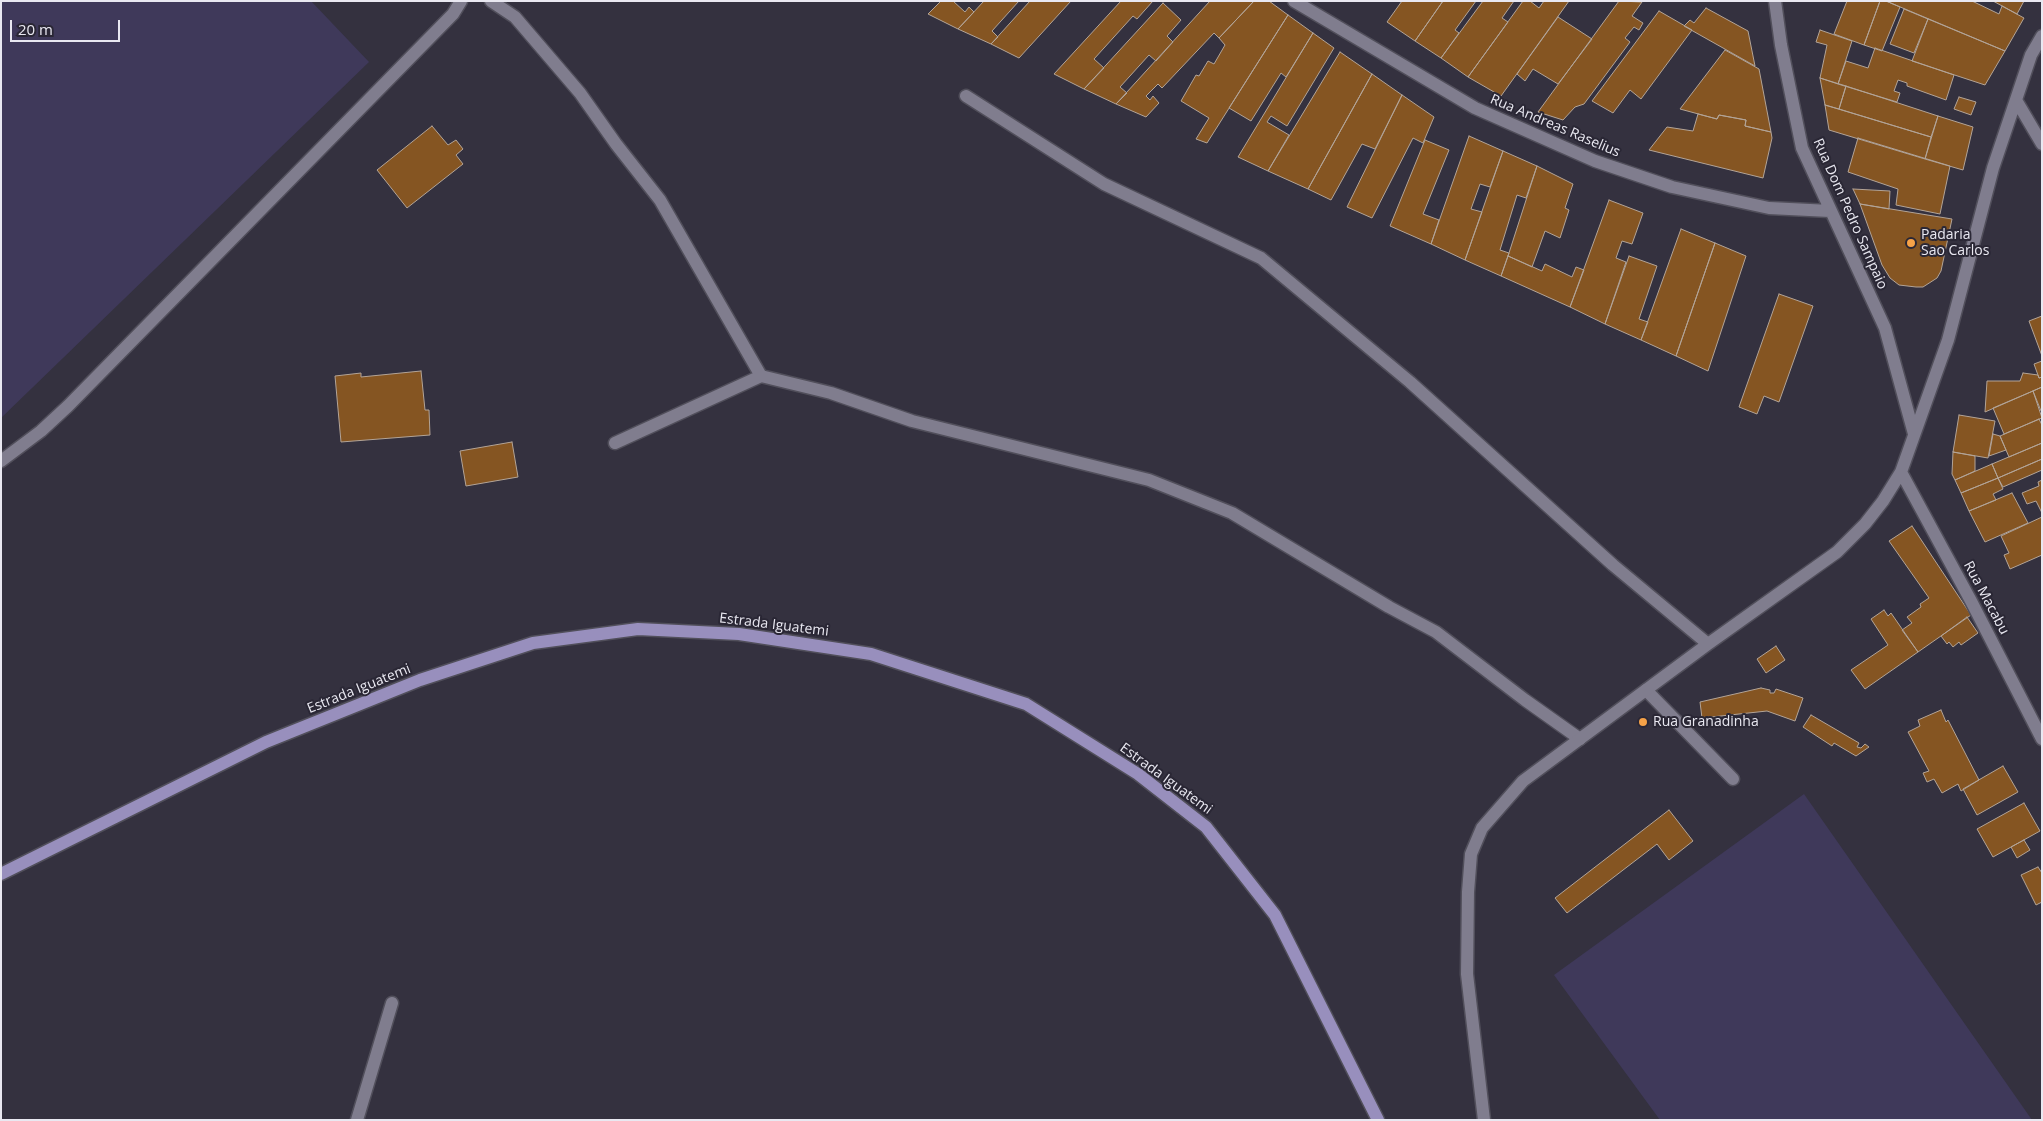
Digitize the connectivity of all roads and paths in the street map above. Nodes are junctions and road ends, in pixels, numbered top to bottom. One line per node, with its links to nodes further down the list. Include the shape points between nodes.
1 (461, 1): 13 (street, via 453,14 68,406)
2 (491, 1): 10 (street, via 515,18 574,86 660,200)
3 (1294, 1): 9 (street, Rua Andreas Raselius, via 1475,108 1595,161 1672,188 1769,208)
4 (1775, 1): 9 (street, Rua Dom Pedro Sampaio, via 1802,148)
5 (2042, 36): 7 (street, via 2031,55)
6 (966, 96): 15 (street, via 1104,184 1261,258 1410,382 1613,566)
7 (2016, 100): 8 (street); 11 (street, via 1992,168 1948,340)
8 (2042, 144)
9 (1830, 211): 11 (street, Rua Dom Pedro Sampaio, via 1884,328)
10 (761, 376): 12 (street); 17 (street, via 831,393 912,421 1149,480 1232,513 1436,632)
11 (1914, 434): 14 (street)
12 (615, 443)
13 (1, 461)
14 (1900, 472): 15 (street, via 1865,524 1837,552); 18 (street, Rua Macabu)
15 (1708, 644): 16 (street)
16 (1646, 690): 17 (street); 19 (street)
17 (1580, 739): 24 (street, via 1523,781 1482,828 1472,854 1468,892 1468,974)
18 (2042, 739)
19 (1733, 779)
20 (1, 874): 23 (main road, Estrada Iguatemi, via 266,742 420,680 533,643 638,629 739,634 871,654 1026,704 1138,774 1206,827 1275,915)
21 (392, 1003): 22 (street)
22 (357, 1120)
23 (1378, 1120)
24 (1484, 1120)

